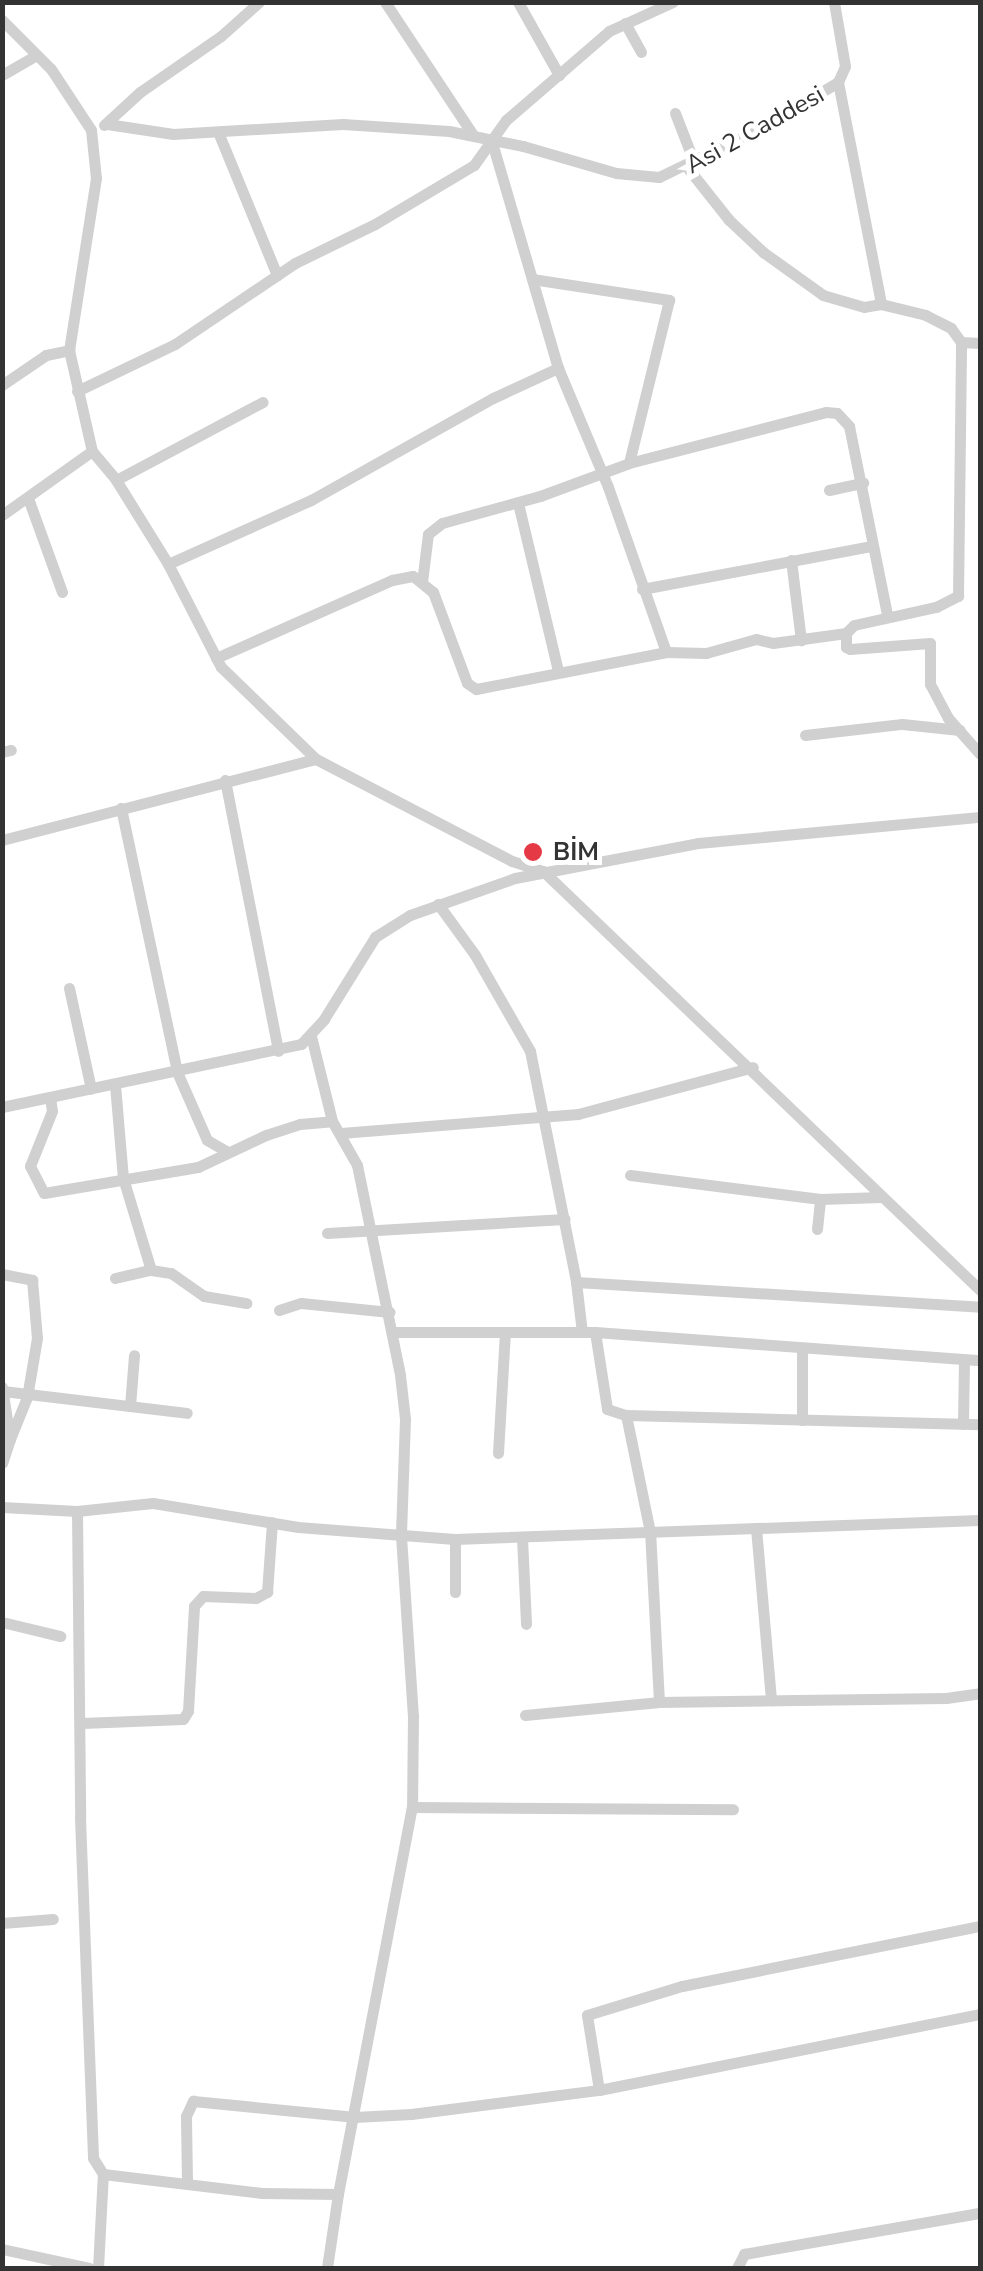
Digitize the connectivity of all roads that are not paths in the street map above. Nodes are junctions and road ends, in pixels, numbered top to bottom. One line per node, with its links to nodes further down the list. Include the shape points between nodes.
1 (259, 2): 15 (street)
2 (385, 2): 18 (street)
3 (518, 2): 11 (street)
4 (673, 2): 6 (street)
5 (834, 2): 13 (street, Asi 2 Caddesi, via 845,66)
6 (639, 10): 8 (street)
7 (2, 20): 10 (street)
8 (625, 24): 9 (street); 11 (street)
9 (641, 52)
10 (34, 56): 12 (street); 16 (street, via 51,69)
11 (558, 74): 19 (street)
12 (2, 75)
13 (838, 82): 20 (street, Asi 2 Caddesi); 23 (street)
14 (675, 113): 20 (street)
15 (107, 124): 16 (street); 17 (street, Asi 2 Caddesi, via 173,134)
16 (91, 130): 26 (street, via 96,178)
17 (218, 132): 18 (street, Asi 2 Caddesi, via 343,124); 21 (street)
18 (473, 136): 19 (street, Asi 2 Caddesi)
19 (491, 139): 20 (street, Asi 2 Caddesi, via 641,177 670,175); 21 (street, via 474,164); 22 (street)
20 (690, 164): 23 (street, via 740,230 823,294)
21 (278, 276): 29 (street, via 175,344)
22 (532, 278): 27 (street); 32 (street, via 669,300)
23 (881, 304): 24 (street, via 926,315)
24 (961, 342): 25 (street); 46 (street, via 958,596)
25 (980, 343)
26 (69, 350): 28 (street, via 46,355); 29 (street)
27 (558, 368): 33 (street); 42 (street, via 428,432 312,500)
28 (2, 385)
29 (77, 390): 31 (street)
30 (264, 402): 34 (street)
31 (92, 451): 34 (street); 37 (street)
32 (629, 464): 33 (street); 35 (street, via 826,412 849,426)
33 (601, 472): 38 (street); 44 (street)
34 (116, 480): 42 (street)
35 (863, 483): 36 (street); 40 (street)
36 (829, 490)
37 (28, 498): 39 (street); 45 (street)
38 (518, 503): 43 (street, via 442,523 428,534); 51 (street)
39 (2, 515)
40 (872, 546): 41 (street); 46 (street)
41 (791, 560): 44 (street); 48 (street)
42 (168, 564): 50 (street)
43 (422, 582): 50 (street, via 413,576 392,580); 51 (street, via 433,592 466,684 476,689)
44 (642, 589): 49 (street)
45 (62, 592)
46 (887, 615): 47 (street)
47 (846, 633): 48 (street); 52 (street, via 850,649 930,642 930,684 948,718)
48 (801, 640): 49 (street)
49 (666, 652): 51 (street)
50 (216, 658): 55 (street)
51 (558, 671)
52 (964, 730): 53 (street, via 902,724); 54 (street)
53 (806, 735)
54 (980, 754)
55 (316, 759): 56 (street); 60 (street)
56 (225, 780): 57 (street); 66 (street)
57 (120, 808): 59 (street); 68 (street)
58 (980, 817): 61 (street, via 698,843)
59 (2, 840)
60 (522, 864): 61 (street); 62 (street)
61 (543, 871): 62 (street); 67 (street)
62 (515, 878): 63 (street)
63 (438, 904): 65 (street, via 375,937); 73 (street, via 530,1051)
64 (69, 988): 70 (street)
65 (311, 1036): 66 (street); 74 (street)
66 (278, 1051): 68 (street)
67 (753, 1067): 73 (street); 79 (street)
68 (177, 1072): 69 (street); 76 (street, via 207,1140)
69 (115, 1084): 70 (street); 78 (street)
70 (91, 1089): 71 (street)
71 (50, 1097): 72 (street); 78 (street, via 52,1111 30,1166 39,1190)
72 (2, 1107)
73 (546, 1117): 75 (street); 81 (street)
74 (332, 1122): 75 (street); 76 (street, via 300,1124)
75 (341, 1133): 82 (street, via 357,1166)
76 (228, 1152): 78 (street, via 198,1167)
77 (630, 1175): 80 (street)
78 (123, 1178): 85 (street)
79 (881, 1197): 80 (street); 89 (street)
80 (820, 1199): 83 (street)
81 (565, 1219): 82 (street); 88 (street)
82 (370, 1230): 84 (street); 93 (street)
83 (818, 1230)
84 (327, 1233)
85 (151, 1270): 87 (street); 90 (street, via 171,1273 204,1296)
86 (2, 1274): 102 (street, via 24,1275 34,1287 38,1338)
87 (115, 1278)
88 (576, 1282): 91 (street); 96 (street)
89 (980, 1290)
90 (246, 1303)
91 (980, 1306)
92 (279, 1310): 93 (street, via 302,1303)
93 (390, 1312): 94 (street)
94 (393, 1332): 95 (street); 118 (street, via 404,1419)
95 (504, 1332): 96 (street); 110 (street)
96 (588, 1332): 97 (street); 105 (street, via 607,1409)
97 (802, 1348): 99 (street); 106 (street)
98 (134, 1356): 103 (street)
99 (964, 1360): 100 (street); 107 (street)
100 (980, 1360)
101 (3, 1389): 102 (street); 109 (street)
102 (27, 1397): 103 (street); 109 (street)
103 (130, 1406): 104 (street)
104 (188, 1413)
105 (626, 1414): 106 (street); 117 (street)
106 (802, 1420): 107 (street)
107 (963, 1424): 108 (street)
108 (980, 1424)
109 (10, 1439): 111 (street)
110 (498, 1453)
111 (2, 1463)
112 (2, 1507): 113 (street)
113 (76, 1511): 115 (street, via 153,1503); 129 (street)
114 (980, 1520): 116 (street)
115 (272, 1522): 118 (street); 129 (street, via 266,1592 256,1598 203,1596 194,1606 183,1718)
116 (756, 1528): 117 (street); 126 (street)
117 (650, 1532): 119 (street); 127 (street)
118 (402, 1536): 120 (street); 130 (street, via 414,1716)
119 (522, 1538): 120 (street); 123 (street)
120 (455, 1539): 121 (street)
121 (454, 1592)
122 (2, 1622): 124 (street)
123 (526, 1624)
124 (60, 1636)
125 (980, 1693): 126 (street)
126 (771, 1700): 127 (street)
127 (658, 1702): 128 (street)
128 (525, 1716)
129 (82, 1723): 138 (street, via 90,2102 93,2158)
130 (412, 1807): 131 (street); 137 (street)
131 (733, 1809)
132 (53, 1919): 133 (street)
133 (2, 1922)
134 (980, 1926): 136 (street, via 698,1982 587,2015)
135 (980, 2014): 136 (street)
136 (599, 2090): 137 (street)
137 (355, 2118): 139 (street, via 192,2101 186,2116); 140 (street)
138 (103, 2174): 139 (street); 144 (street)
139 (187, 2182): 140 (street, via 262,2193)
140 (338, 2194): 145 (street)
141 (980, 2213): 146 (street, via 744,2254)
142 (2, 2250): 143 (street)
143 (89, 2268)
144 (98, 2268)
145 (327, 2268)
146 (737, 2268)

